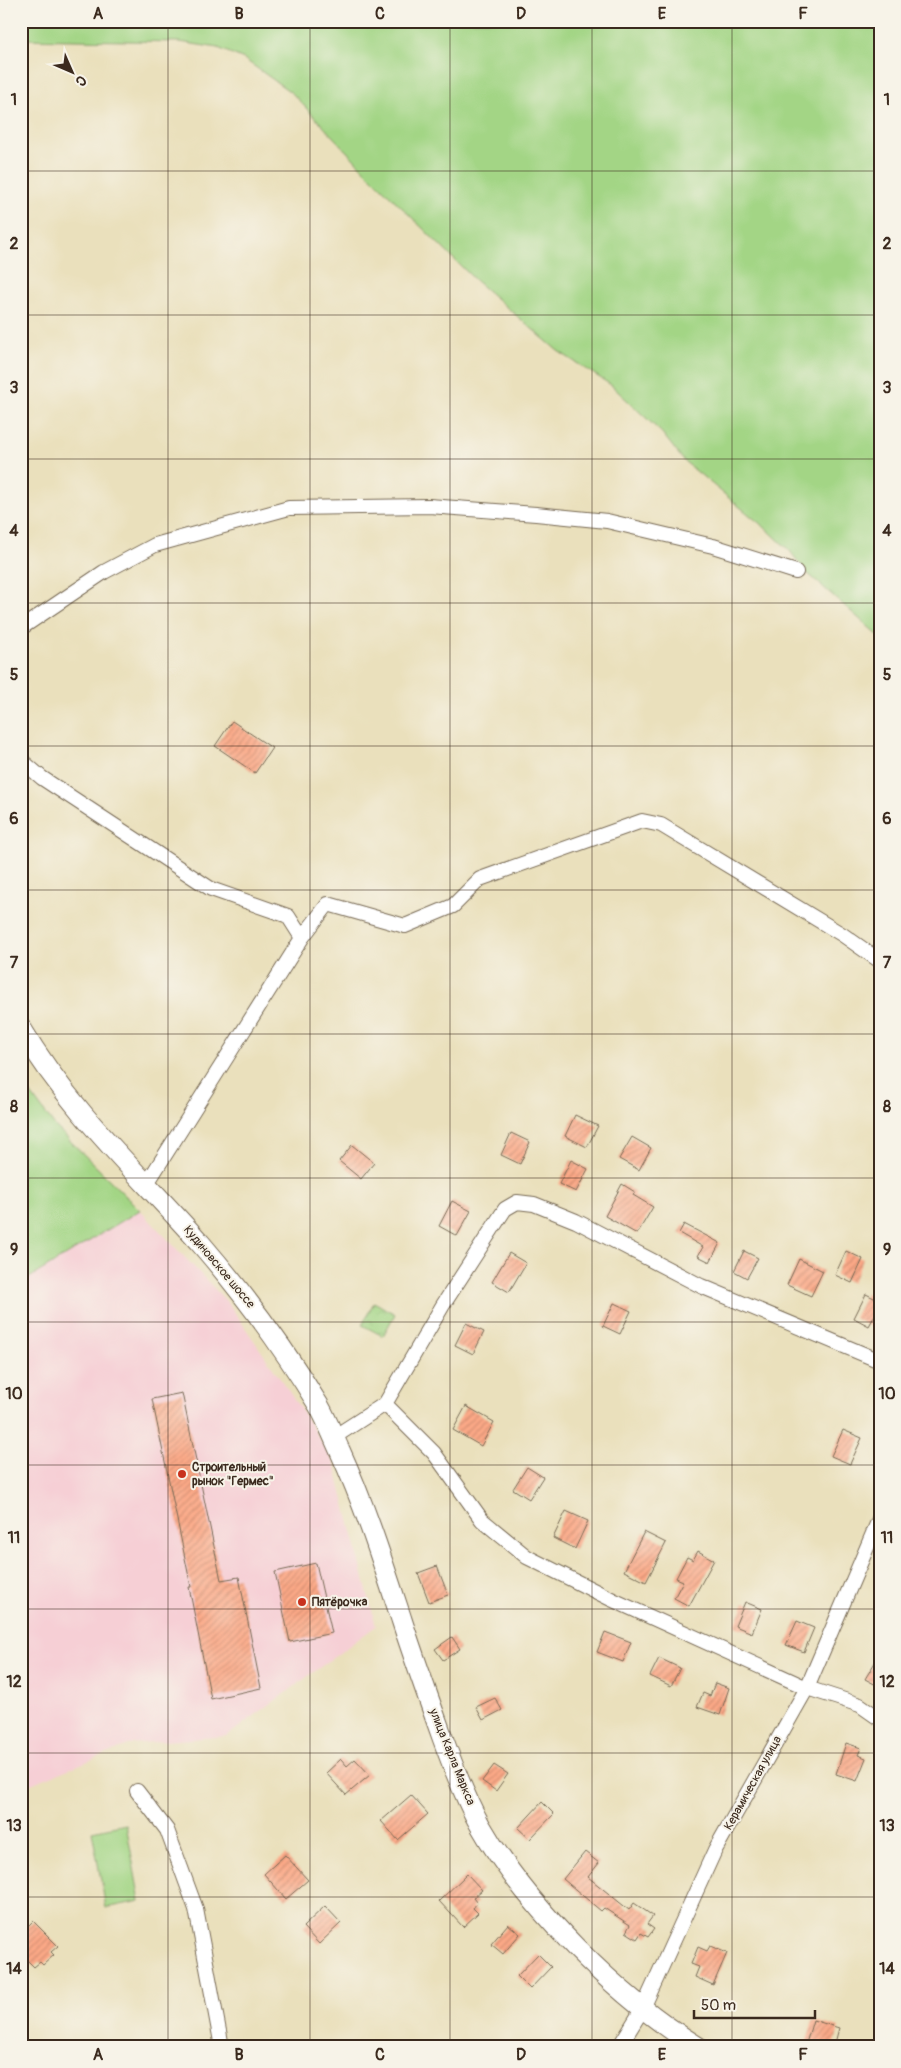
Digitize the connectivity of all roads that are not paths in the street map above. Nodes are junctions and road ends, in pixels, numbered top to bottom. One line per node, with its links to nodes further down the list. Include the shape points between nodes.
1 (796, 572): 2 (street, via 713,546 607,521 429,506 289,508 155,545 104,572)
2 (21, 628)
3 (21, 760): 4 (street, via 42,778 211,889 288,916)
4 (302, 938): 5 (street, via 328,904 405,926 453,906 480,879 642,821 661,824 843,935); 7 (street)
5 (880, 962)
6 (21, 1028): 7 (main road, Кудиновское шоссе, via 72,1103)
7 (146, 1185): 10 (main road, Кудиновское шоссе, via 247,1299 321,1409)
8 (880, 1361): 9 (street, via 701,1286 576,1222 534,1204 517,1202 504,1209)
9 (386, 1404): 10 (street); 13 (street, via 434,1453 482,1520 527,1557 613,1600)
10 (334, 1437): 12 (main road, Кудиновское шоссе)
11 (880, 1517): 13 (street, Керамическая улица)
12 (374, 1534): 16 (main road, улица Карла Маркса, via 419,1676 462,1788 481,1827 509,1869 547,1916)
13 (807, 1688): 14 (street, via 860,1705); 16 (street, Керамическая улица, via 715,1850)
14 (880, 1719)
15 (137, 1791): 17 (street, via 167,1830 196,1909)
16 (642, 2008): 18 (street, Керамическая улица); 19 (main road, улица Карла Маркса)
17 (222, 2047)
18 (619, 2047)
19 (698, 2047)

